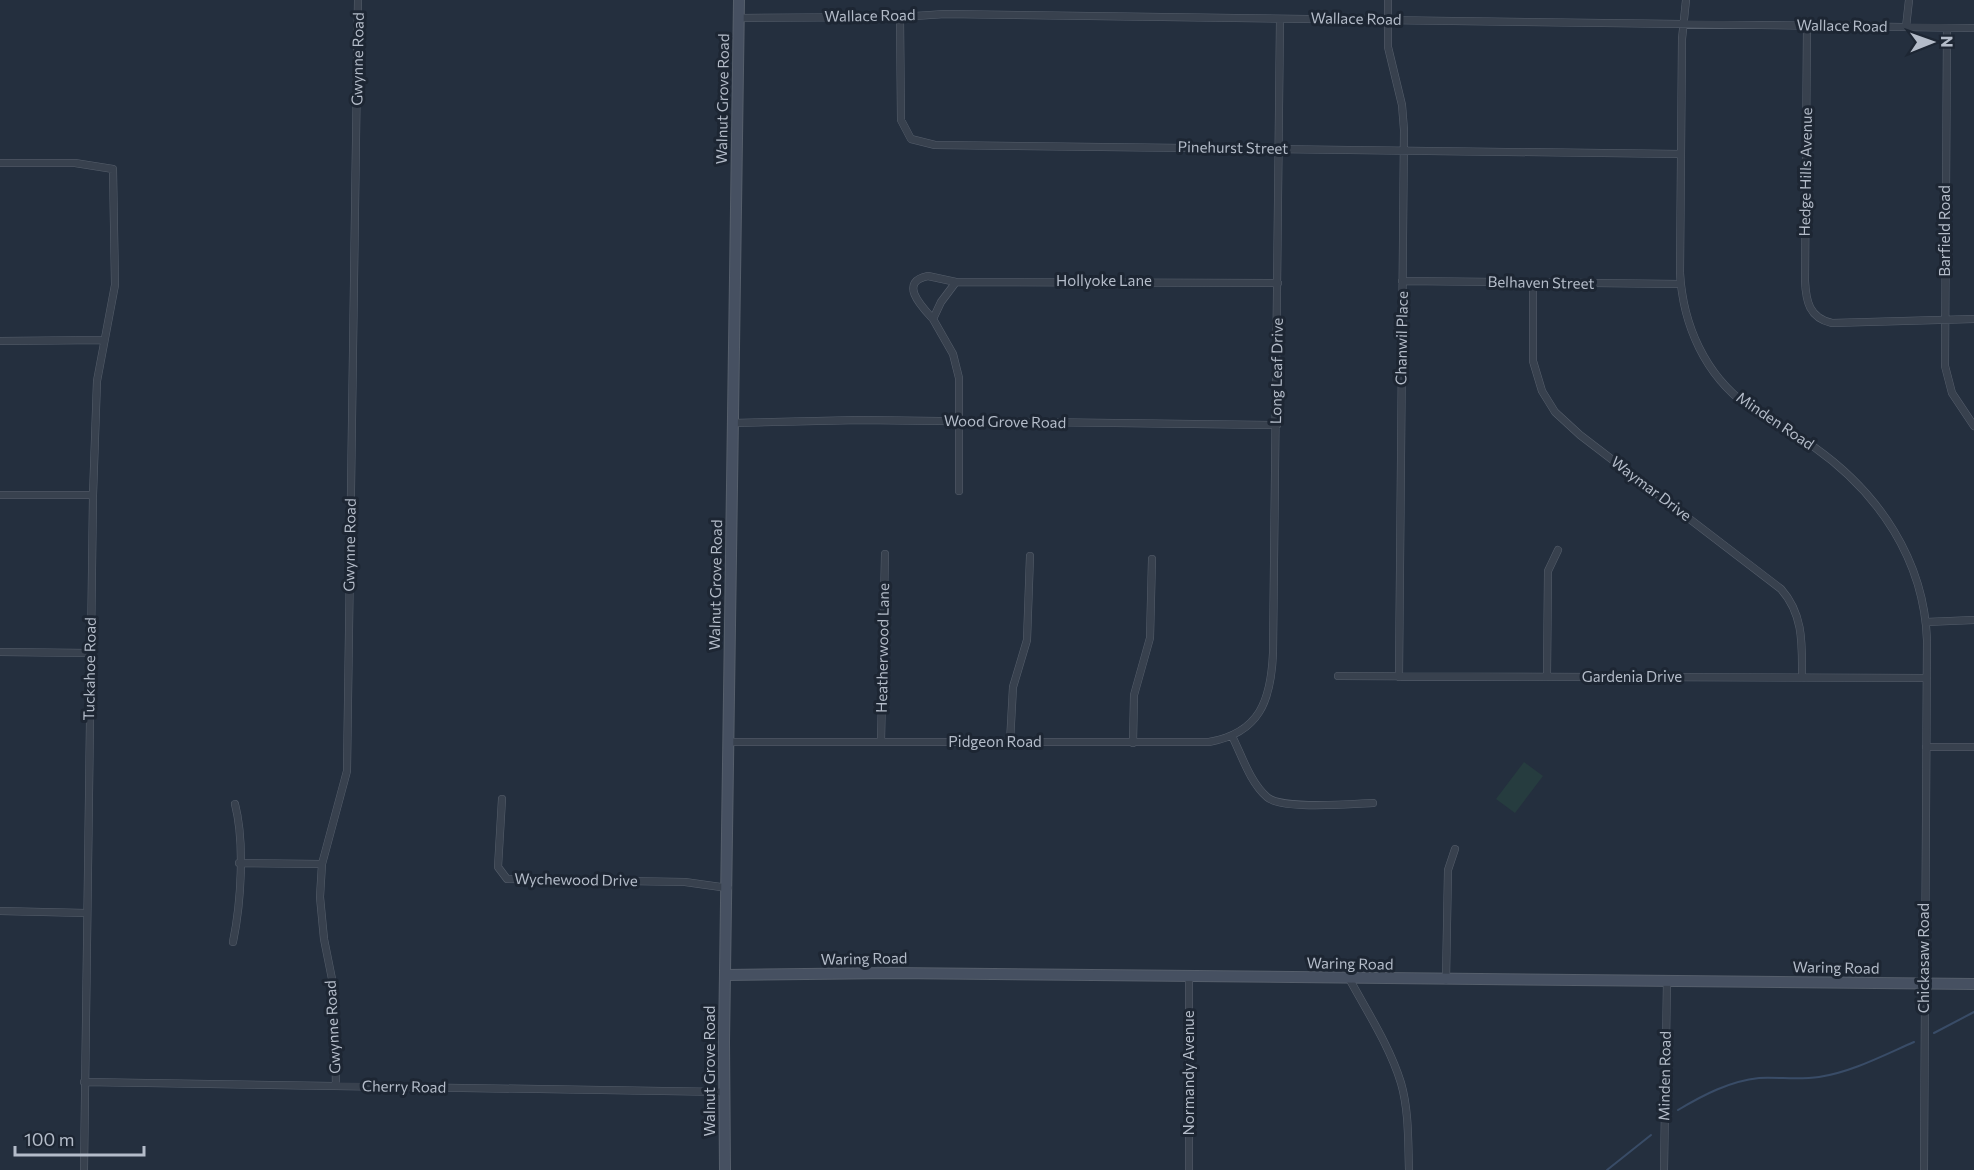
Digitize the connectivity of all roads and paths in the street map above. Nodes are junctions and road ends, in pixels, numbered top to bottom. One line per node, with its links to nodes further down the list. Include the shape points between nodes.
1 (358, 0): 62 (street, Gwynne Road, via 346,771)
2 (739, 0): 7 (main road, Walnut Grove Road)
3 (1388, 0): 9 (street, Chanwil Place)
4 (1686, 0): 10 (street, Minden Road)
5 (1909, 0): 12 (street)
6 (900, 17): 7 (street, Wallace Road); 8 (street, Wallace Road, via 945,14); 15 (street, Pinehurst Street, via 900,120 911,138 935,145)
7 (738, 18): 30 (main road, Walnut Grove Road)
8 (1280, 19): 9 (street, Wallace Road); 15 (street, Long Leaf Drive)
9 (1387, 20): 10 (street, Wallace Road); 16 (street, Chanwil Place)
10 (1686, 24): 11 (street, Wallace Road); 17 (street, Minden Road)
11 (1807, 26): 12 (street, Wallace Road); 25 (street, Hedge Hills Avenue, via 1807,302 1815,316 1832,323)
12 (1906, 27): 13 (street, Wallace Road)
13 (1947, 28): 14 (street, Wallace Road); 25 (street, Barfield Road)
14 (1974, 28)
15 (1279, 149): 16 (street, Pinehurst Street); 21 (street, Long Leaf Drive)
16 (1404, 150): 17 (street, Pinehurst Street); 19 (street, Chanwil Place)
17 (1681, 154): 23 (street, Minden Road)
18 (0, 163): 28 (street, Tuckahoe Road, via 75,163 113,170 115,285)
19 (1402, 281): 22 (street, Belhaven Street); 45 (street, Chanwil Place)
20 (956, 282): 21 (street, Hollyoke Lane); 24 (street); 24 (street, Hollyoke Lane, via 928,276 917,282 915,300)
21 (1278, 283): 31 (street, Long Leaf Drive)
22 (1533, 284): 23 (street, Belhaven Street); 47 (street, Waymar Drive, via 1533,362 1550,405 1570,428 1781,589 1800,624)
23 (1681, 284): 41 (street, Minden Road, via 1692,335 1720,379 1747,405 1829,459 1883,513 1913,566)
24 (933, 319): 29 (street, via 957,367)
25 (1945, 319): 26 (street); 32 (street, Barfield Road, via 1948,382 1956,402)
26 (1974, 319)
27 (0, 340): 28 (street)
28 (104, 340): 35 (street, Tuckahoe Road, via 97,381)
29 (960, 421): 30 (street, Wood Grove Road); 31 (street, Wood Grove Road); 33 (street)
30 (734, 423): 51 (main road, Walnut Grove Road)
31 (1276, 425): 49 (street, Long Leaf Drive, via 1272,670 1267,698)
32 (1974, 426)
33 (959, 492)
34 (0, 495): 35 (street)
35 (93, 495): 43 (street, Tuckahoe Road)
36 (1558, 550): 46 (street, via 1548,571)
37 (885, 554): 52 (street, Heatherwood Lane)
38 (1030, 556): 53 (street, via 1027,640 1013,687)
39 (1152, 559): 54 (street, via 1150,638 1134,695)
40 (1974, 620): 41 (street)
41 (1926, 622): 48 (street, Minden Road)
42 (0, 652): 43 (street)
43 (90, 653): 65 (street, Tuckahoe Road)
44 (1338, 676): 45 (street, Gardenia Drive)
45 (1399, 677): 46 (street, Gardenia Drive)
46 (1547, 677): 47 (street, Gardenia Drive)
47 (1802, 677): 48 (street, Gardenia Drive)
48 (1927, 678): 55 (street, Minden Road)
49 (1254, 719): 50 (street, Pidgeon Road)
50 (1232, 736): 54 (street, Pidgeon Road, via 1209,742); 58 (street, via 1255,781 1270,800)
51 (730, 742): 52 (street, Pidgeon Road); 63 (main road, Walnut Grove Road)
52 (881, 742): 53 (street, Pidgeon Road)
53 (1010, 742): 54 (street, Pidgeon Road)
54 (1133, 743)
55 (1926, 747): 56 (street); 72 (street, Chickasaw Road)
56 (1974, 747)
57 (502, 799): 63 (street, Wychewood Drive, via 498,867 507,879 685,882)
58 (1373, 803)
59 (236, 804): 61 (street)
60 (1455, 849): 70 (street, via 1448,870)
61 (239, 863): 62 (street); 66 (street, via 238,918)
62 (322, 864): 75 (street, Gwynne Road, via 324,939 334,989)
63 (728, 888): 67 (main road, Walnut Grove Road)
64 (0, 912): 65 (street)
65 (86, 913): 74 (street, Tuckahoe Road)
66 (233, 942)
67 (726, 975): 68 (main road, Waring Road); 76 (main road, Walnut Grove Road)
68 (1189, 977): 69 (main road, Waring Road); 79 (street, Normandy Avenue)
69 (1350, 980): 70 (main road, Waring Road); 80 (street, via 1399,1077 1407,1112)
70 (1446, 980): 71 (main road, Waring Road)
71 (1667, 981): 72 (main road, Waring Road); 81 (street, Minden Road)
72 (1924, 984): 73 (main road, Waring Road); 82 (street, Chickasaw Road)
73 (1974, 984)
74 (84, 1082): 75 (street, Cherry Road); 77 (street, Tuckahoe Road)
75 (336, 1086): 76 (street, Cherry Road)
76 (725, 1092): 78 (main road, Walnut Grove Road)
77 (84, 1170)
78 (725, 1170)
79 (1189, 1170)
80 (1409, 1170)
81 (1664, 1170)
82 (1924, 1170)

